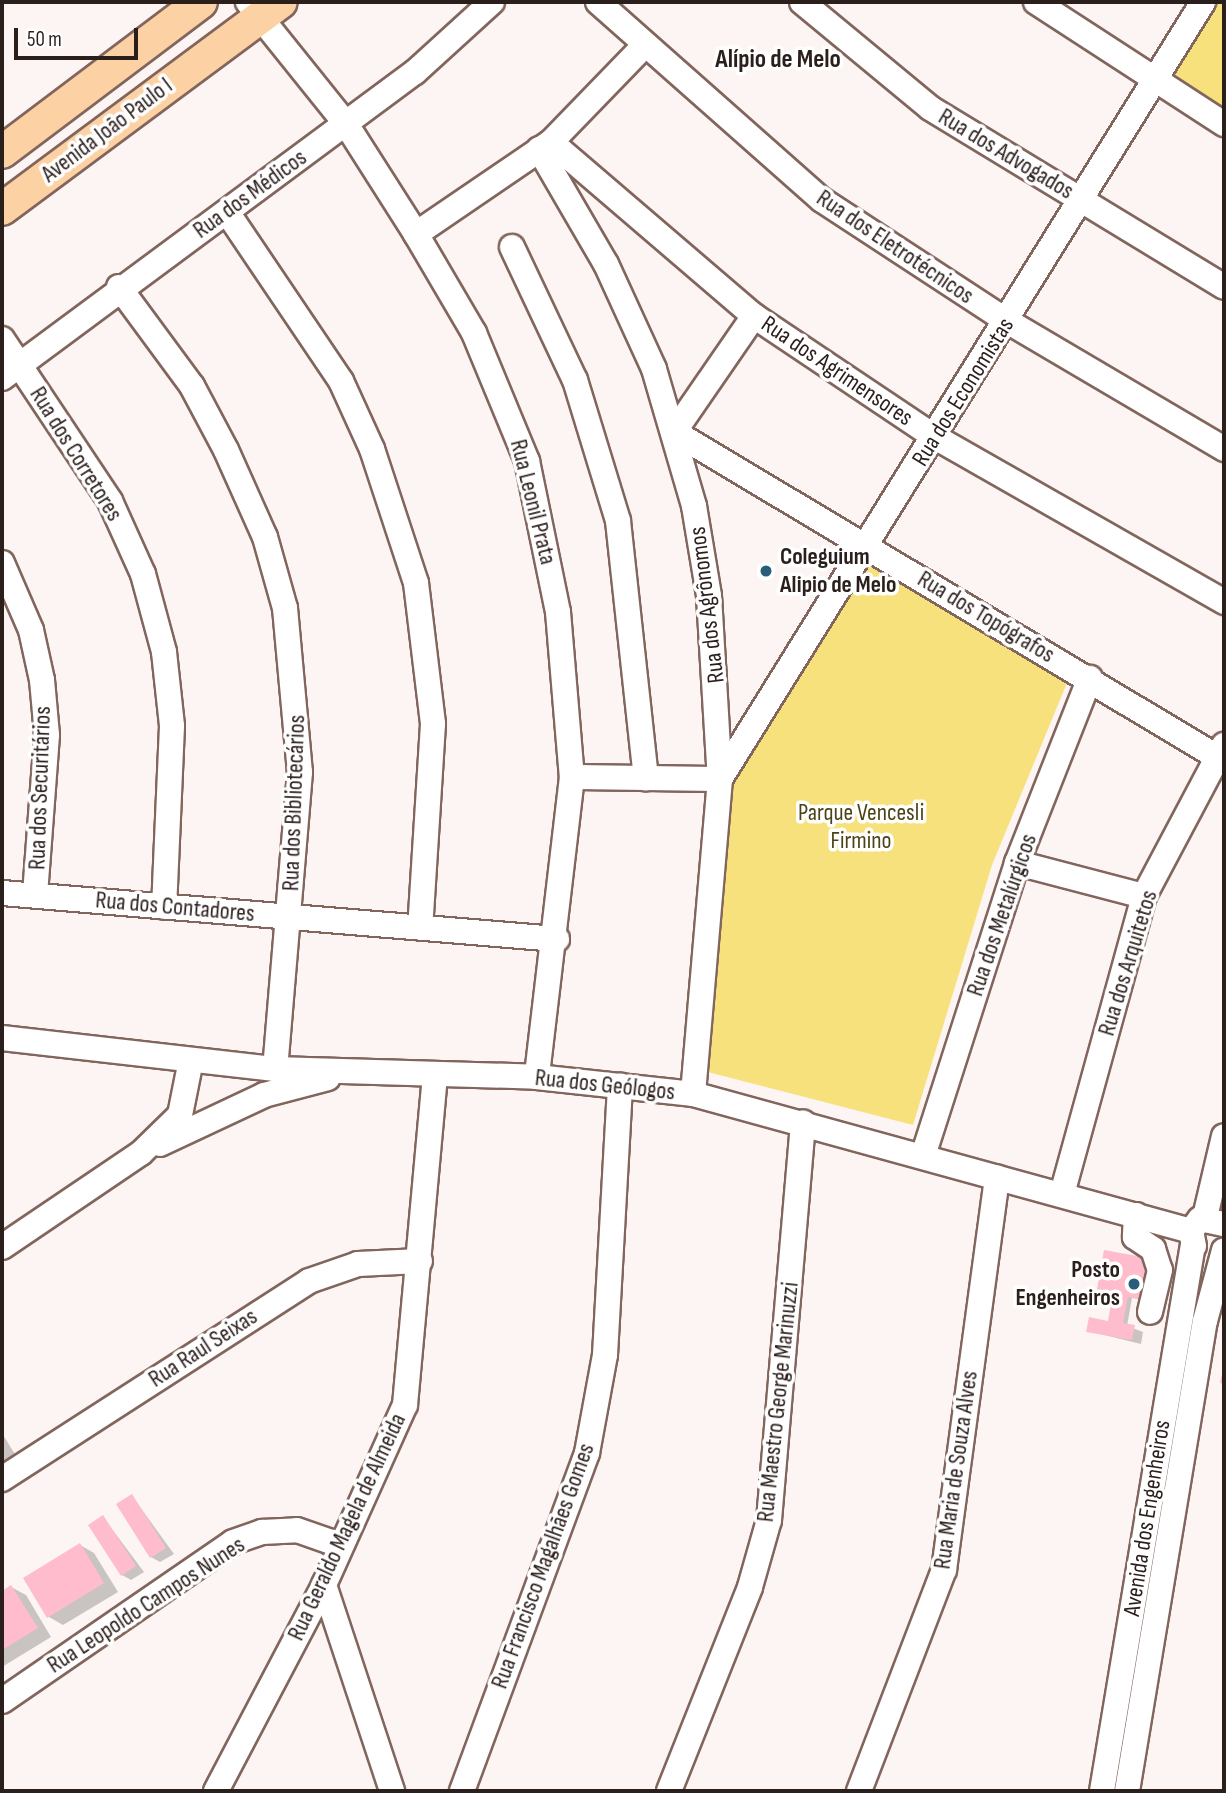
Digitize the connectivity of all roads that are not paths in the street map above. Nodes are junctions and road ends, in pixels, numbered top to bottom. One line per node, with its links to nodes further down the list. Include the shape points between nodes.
1 (201, 2): 13 (main road, Avenida João Paulo I)
2 (492, 2): 10 (street, Rua dos Médicos)
3 (598, 2): 8 (street, Rua dos Eletrotécnicos)
4 (802, 2): 14 (street, Rua dos Advogados, via 930,108)
5 (1036, 2): 9 (street)
6 (1203, 2): 9 (street, Rua dos Economistas)
7 (263, 7): 10 (street, Rua Leonil Prata); 15 (main road, Avenida João Paulo I)
8 (645, 45): 12 (street); 22 (street, Rua dos Eletrotécnicos, via 822,200)
9 (1156, 78): 11 (street); 14 (street, Rua dos Economistas)
10 (346, 124): 16 (street, Rua dos Médicos); 17 (street, Rua Leonil Prata)
11 (1224, 124)
12 (545, 146): 17 (street); 21 (street, Rua dos Agrimensores); 25 (street, Rua dos Agrônomos, via 606,264)
13 (2, 152)
14 (1082, 200): 20 (street, Rua dos Advogados); 22 (street, Rua dos Economistas)
15 (2, 209)
16 (227, 212): 19 (street, Rua dos Médicos); 42 (street, via 341,381 372,449 416,583 433,724)
17 (416, 234): 33 (street, Rua Leonil Prata, via 474,332 527,461 558,612)
18 (512, 247): 34 (street, via 575,380 618,521)
19 (119, 287): 24 (street, Rua dos Médicos); 41 (street, Rua dos Bibliotecários, via 192,386 226,450 265,537 285,608 300,772)
20 (1224, 287)
21 (754, 316): 25 (street); 26 (street, Rua dos Agrimensores)
22 (1007, 321): 26 (street, Rua dos Economistas); 27 (street, Rua dos Eletrotécnicos)
23 (2, 339): 24 (street, Rua dos Corretores)
24 (11, 371): 40 (street, Rua dos Corretores, via 110,501 143,574 164,652 172,726)
25 (674, 432): 28 (street, Rua dos Topógrafos); 35 (street, Rua dos Agrônomos, via 709,596)
26 (935, 437): 28 (street, Rua dos Economistas); 30 (street, Rua dos Agrimensores)
27 (1224, 449)
28 (867, 547): 31 (street, Rua dos Topógrafos); 35 (street, Rua dos Economistas)
29 (2, 563): 38 (street, Rua dos Securitários, via 31,630 42,680 47,735)
30 (1224, 602)
31 (1090, 678): 32 (street, Rua dos Topógrafos); 36 (street, Rua dos Metalúrgicos)
32 (1222, 754): 39 (street, Rua dos Arquitetos)
33 (572, 777): 34 (street); 43 (street, Rua Leonil Prata)
34 (646, 778): 35 (street)
35 (720, 779): 51 (street, Rua dos Agrônomos)
36 (1017, 863): 39 (street); 55 (street, Rua dos Metalúrgicos)
37 (2, 893): 38 (street, Rua dos Contadores)
38 (35, 894): 40 (street, Rua dos Contadores)
39 (1144, 896): 57 (street, Rua dos Arquitetos)
40 (164, 907): 41 (street, Rua dos Contadores)
41 (291, 918): 42 (street, Rua dos Contadores); 46 (street, Rua dos Bibliotecários)
42 (420, 928): 43 (street, Rua dos Contadores)
43 (557, 939): 48 (street, Rua Leonil Prata)
44 (2, 1038): 45 (street, Rua dos Geólogos)
45 (191, 1060): 46 (street, Rua dos Geólogos); 54 (street, via 180,1115)
46 (275, 1069): 47 (street, Rua dos Geólogos)
47 (351, 1072): 49 (street, Rua dos Geólogos); 54 (street, via 264,1095)
48 (537, 1077): 49 (street, Rua dos Geólogos); 50 (street, Rua dos Geólogos)
49 (435, 1078): 62 (street, Rua Geraldo Magela de Almeida)
50 (620, 1085): 51 (street, Rua dos Geólogos); 73 (street, Rua Francisco Magalhães Gomes, via 605,1355 587,1454)
51 (693, 1094): 52 (street, Rua dos Geólogos)
52 (803, 1122): 55 (street, Rua dos Geólogos); 74 (street, Rua Maestro George Marinuzzi, via 769,1520 750,1587)
53 (1224, 1136): 59 (street, Avenida dos Engenheiros)
54 (141, 1153): 60 (street)
55 (923, 1156): 56 (street, Rua dos Geólogos)
56 (998, 1178): 57 (street, Rua dos Geólogos); 75 (street, Rua Maria de Souza Alves, via 944,1570)
57 (1062, 1194): 58 (street, Rua dos Geólogos)
58 (1136, 1215): 59 (street, Rua dos Geólogos); 63 (street, via 1135,1237 1153,1249 1160,1270)
59 (1203, 1229): 61 (street, Rua dos Geólogos, via 1206,1254); 65 (street, Avenida dos Engenheiros)
60 (2, 1247)
61 (1224, 1249): 64 (street, Avenida dos Engenheiros)
62 (420, 1261): 67 (street, Rua Raul Seixas, via 358,1264 309,1280); 68 (street, Rua Geraldo Magela de Almeida, via 405,1405)
63 (1150, 1312)
64 (1216, 1314): 66 (street, Avenida dos Engenheiros)
65 (1174, 1352): 66 (street); 76 (street, Avenida dos Engenheiros)
66 (1199, 1355): 77 (street, Avenida dos Engenheiros)
67 (2, 1479)
68 (337, 1544): 69 (street, Rua Geraldo Magela de Almeida); 70 (street, Rua Leopoldo Campos Nunes, via 297,1530 262,1531 233,1542)
69 (324, 1586): 71 (street, Rua Geraldo Magela de Almeida); 72 (street)
70 (2, 1701)
71 (216, 1791)
72 (392, 1791)
73 (462, 1791)
74 (669, 1791)
75 (859, 1791)
76 (1102, 1791)
77 (1127, 1791)

